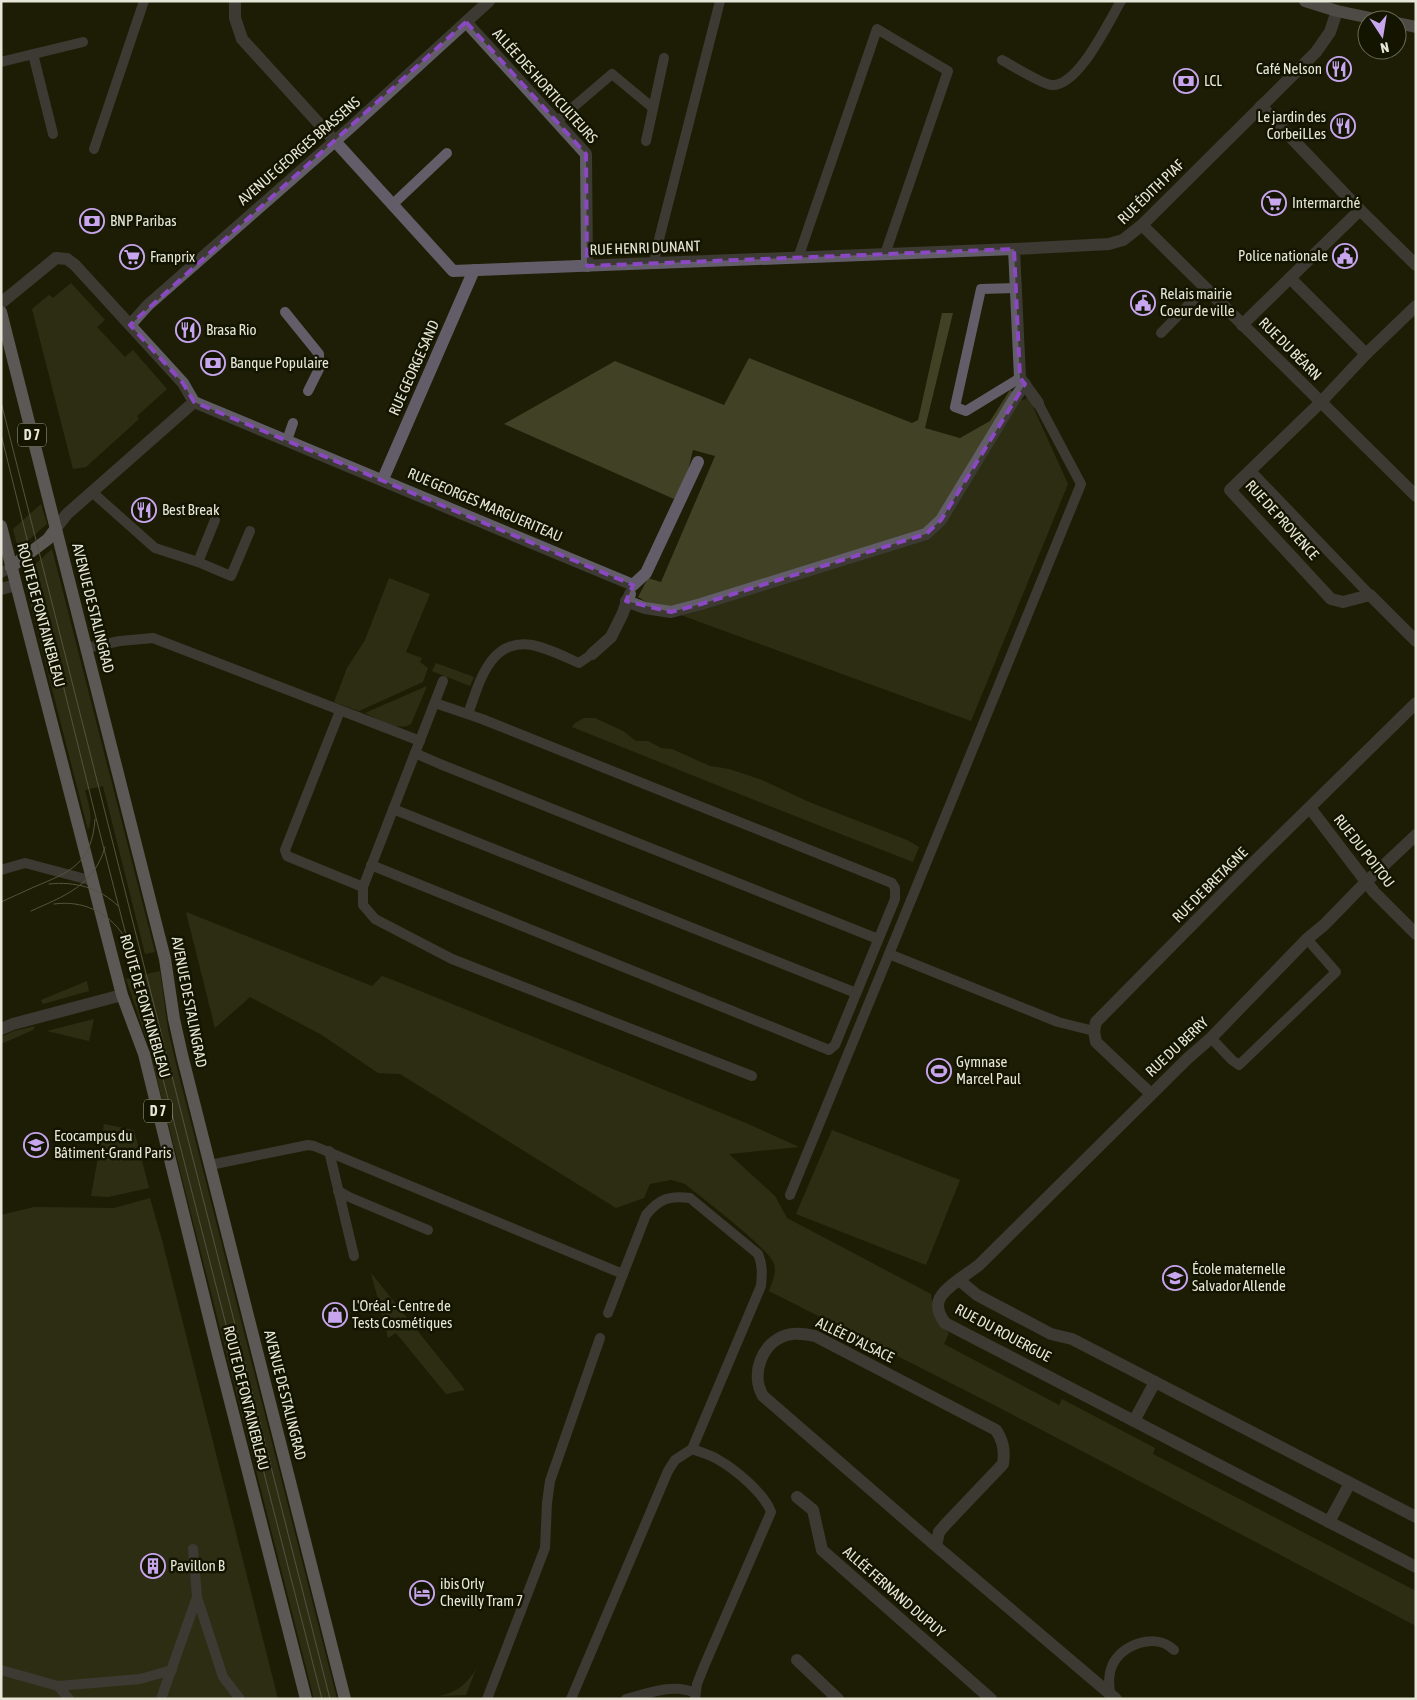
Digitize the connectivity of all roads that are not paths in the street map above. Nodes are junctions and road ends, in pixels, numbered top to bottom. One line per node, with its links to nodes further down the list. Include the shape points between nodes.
1 (144, 1): 21 (lane)
2 (235, 1): 19 (street, RUE HENRI DUNANT, via 234,18 242,39)
3 (489, 1): 9 (street, AVENUE GEORGES BRASSENS)
4 (720, 1): 29 (lane)
5 (1121, 1): 13 (lane, via 1086,60 1059,85 1049,85)
6 (1305, 1): 7 (main road)
7 (1337, 11): 8 (main road); 15 (street, RUE ÉDITH PIAF, via 1330,32 1316,52)
8 (1357, 15)
9 (466, 22): 17 (street, ALLÉE DES HORTICULTEURS); 19 (street, AVENUE GEORGES BRASSENS)
10 (82, 42): 11 (lane)
11 (33, 54): 14 (lane); 18 (lane)
12 (664, 58): 16 (lane)
13 (1002, 60)
14 (1, 62)
15 (1261, 106): 24 (street); 25 (street, RUE ÉDITH PIAF)
16 (653, 108): 17 (lane, via 612,74); 20 (lane)
17 (558, 121): 31 (street, ALLÉE DES HORTICULTEURS, via 586,154)
18 (53, 134)
19 (335, 141): 23 (street, RUE HENRI DUNANT); 40 (street, AVENUE GEORGES BRASSENS, via 148,305)
20 (646, 141)
21 (94, 149)
22 (447, 153): 23 (lane)
23 (392, 205): 32 (street, RUE HENRI DUNANT, via 453,271)
24 (1360, 210): 30 (street); 33 (street)
25 (1142, 225): 26 (street, RUE ÉDITH PIAF, via 1123,240 1109,244); 35 (street, RUE DU BÉARN)
26 (1014, 249): 27 (street, RUE HENRI DUNANT); 34 (street)
27 (885, 254): 28 (street, RUE HENRI DUNANT); 28 (lane, via 948,71 878,30)
28 (798, 258): 29 (street, RUE HENRI DUNANT)
29 (654, 264): 31 (street, RUE HENRI DUNANT)
30 (1416, 265)
31 (587, 266): 32 (street, RUE HENRI DUNANT)
32 (474, 270): 53 (street, RUE GEORGE SAND)
33 (1290, 278): 41 (street); 43 (street)
34 (1016, 288): 44 (street); 44 (lane, via 982,289 955,407 966,411)
35 (1205, 288): 41 (street, RUE DU BÉARN); 42 (lane)
36 (1, 303): 40 (street, via 56,258 61,258 75,265)
37 (1416, 306): 43 (street, RUE DE PROVENCE)
38 (1, 312): 58 (main road, AVENUE DE STALINGRAD / D 7)
39 (286, 312): 45 (lane, via 319,354 319,369)
40 (130, 325): 46 (street, via 183,383)
41 (1242, 325): 48 (street, RUE DU BÉARN)
42 (1162, 333)
43 (1366, 354): 48 (street, RUE DE PROVENCE)
44 (1022, 381): 47 (street); 66 (street, via 1015,398 941,520 926,534 671,612)
45 (308, 391)
46 (194, 402): 50 (street, RUE GEORGES MARGUERITEAU); 54 (street)
47 (1038, 403): 88 (lane, via 1081,484)
48 (1320, 403): 52 (street, RUE DE PROVENCE); 55 (street, RUE DU BÉARN)
49 (293, 423): 50 (lane)
50 (287, 440): 53 (street, RUE GEORGES MARGUERITEAU)
51 (698, 462): 63 (street, via 646,573)
52 (1250, 470): 65 (lane); 65 (street, RUE DE PROVENCE, via 1230,490 1331,599 1343,602)
53 (383, 479): 63 (street, RUE GEORGES MARGUERITEAU)
54 (92, 492): 58 (street); 60 (lane, via 155,548)
55 (1416, 496)
56 (215, 520): 60 (lane)
57 (1, 526): 61 (main road, ROUTE DE FONTAINEBLEAU / D 7)
58 (56, 528): 61 (main road, via 48,539); 68 (main road, AVENUE DE STALINGRAD / D 7)
59 (250, 531): 60 (lane, via 231,576)
60 (198, 562)
61 (6, 570): 62 (main road, ROUTE DE FONTAINEBLEAU / D 7)
62 (16, 585): 64 (street); 82 (main road, ROUTE DE FONTAINEBLEAU / D 7)
63 (634, 585): 66 (street)
64 (1, 589)
65 (1370, 595): 67 (street)
66 (626, 601): 69 (street, via 611,637)
67 (1416, 640)
68 (86, 648): 73 (lane, via 153,638); 97 (main road, AVENUE DE STALINGRAD / D 7, via 165,959 174,1019)
69 (592, 654): 74 (lane, via 579,663 534,645 517,644 498,653 484,671)
70 (443, 681): 71 (lane)
71 (435, 703): 74 (lane); 75 (lane)
72 (1416, 703): 77 (street, RUE DE BRETAGNE)
73 (340, 712): 75 (lane); 84 (lane, via 284,850 287,856)
74 (468, 714): 86 (lane, via 892,883 895,899)
75 (420, 741): 76 (lane)
76 (415, 753): 78 (lane); 86 (lane)
77 (1310, 808): 83 (street, RUE DU POITOU); 92 (street, RUE DE BRETAGNE, via 1096,1022)
78 (393, 809): 80 (lane); 89 (lane)
79 (1416, 835): 83 (street, RUE DU BERRY)
80 (371, 866): 84 (lane); 89 (lane, via 829,1050 835,1045)
81 (1, 870): 82 (lane, via 25,863)
82 (93, 881): 90 (main road, ROUTE DE FONTAINEBLEAU / D 7)
83 (1366, 882): 85 (street, RUE DU POITOU); 87 (street, RUE DU BERRY)
84 (363, 887): 94 (lane, via 363,905 375,919 452,958)
85 (1416, 934)
86 (878, 939): 89 (lane)
87 (1307, 939): 93 (street, RUE DU BERRY); 93 (lane, via 1336,972 1239,1065)
88 (888, 954): 92 (lane, via 1058,1022); 99 (lane)
89 (856, 993)
90 (122, 995): 91 (street); 127 (main road, ROUTE DE FONTAINEBLEAU / D 7, via 144,1054)
91 (1, 1029)
92 (1094, 1031): 95 (street, via 1096,1042)
93 (1211, 1038): 95 (street, RUE DU BERRY)
94 (752, 1076)
95 (1151, 1094): 103 (street, RUE DU BERRY, via 979,1265)
96 (329, 1151): 97 (lane, via 308,1145); 98 (lane); 102 (lane)
97 (210, 1165): 128 (main road, AVENUE DE STALINGRAD / D 7)
98 (338, 1191): 100 (lane); 101 (lane)
99 (790, 1195)
100 (428, 1230)
101 (354, 1256)
102 (623, 1274): 104 (lane); 108 (lane, via 646,1215 660,1201 680,1197 690,1198 758,1254 762,1262 761,1286)
103 (959, 1280): 106 (street, RUE DU ROUERGUE, via 977,1295 1051,1334 1072,1339); 107 (street, RUE DU ROUERGUE, via 938,1301 944,1323)
104 (608, 1313)
105 (600, 1338): 129 (lane, via 550,1482 545,1548)
106 (1155, 1382): 107 (street); 109 (street, RUE DU ROUERGUE)
107 (1134, 1421): 112 (street, RUE DU ROUERGUE)
108 (692, 1449): 122 (lane, via 717,1459 739,1475 762,1497 771,1512 705,1664); 130 (lane, via 675,1460 668,1471)
109 (1350, 1483): 111 (street, RUE DU ROUERGUE); 112 (street)
110 (797, 1496): 133 (street, ALLÉE FERNAND DUPUY, via 813,1510 822,1550)
111 (1416, 1517)
112 (1329, 1522): 115 (street, RUE DU ROUERGUE)
113 (936, 1546): 113 (street, ALLÉE D'ALSACE, via 939,1532 1004,1464 1002,1440 996,1430 815,1336 800,1333 775,1341 762,1356 759,1367 758,1387 763,1396); 123 (street, ALLÉE D'ALSACE)
114 (193, 1549): 116 (lane)
115 (1416, 1567)
116 (198, 1597): 120 (lane); 126 (lane, via 223,1677)
117 (1174, 1650): 123 (lane, via 1154,1640 1130,1646 1112,1665 1109,1674)
118 (797, 1660): 132 (street)
119 (1, 1670): 121 (lane)
120 (172, 1670): 121 (lane, via 140,1679); 125 (lane)
121 (58, 1686): 124 (lane)
122 (695, 1696): 131 (lane, via 685,1688 670,1688)
123 (1113, 1696)
124 (69, 1699)
125 (161, 1699)
126 (240, 1699)
127 (306, 1699)
128 (345, 1699)
129 (487, 1699)
130 (571, 1699)
131 (626, 1699)
132 (838, 1699)
133 (991, 1699)

